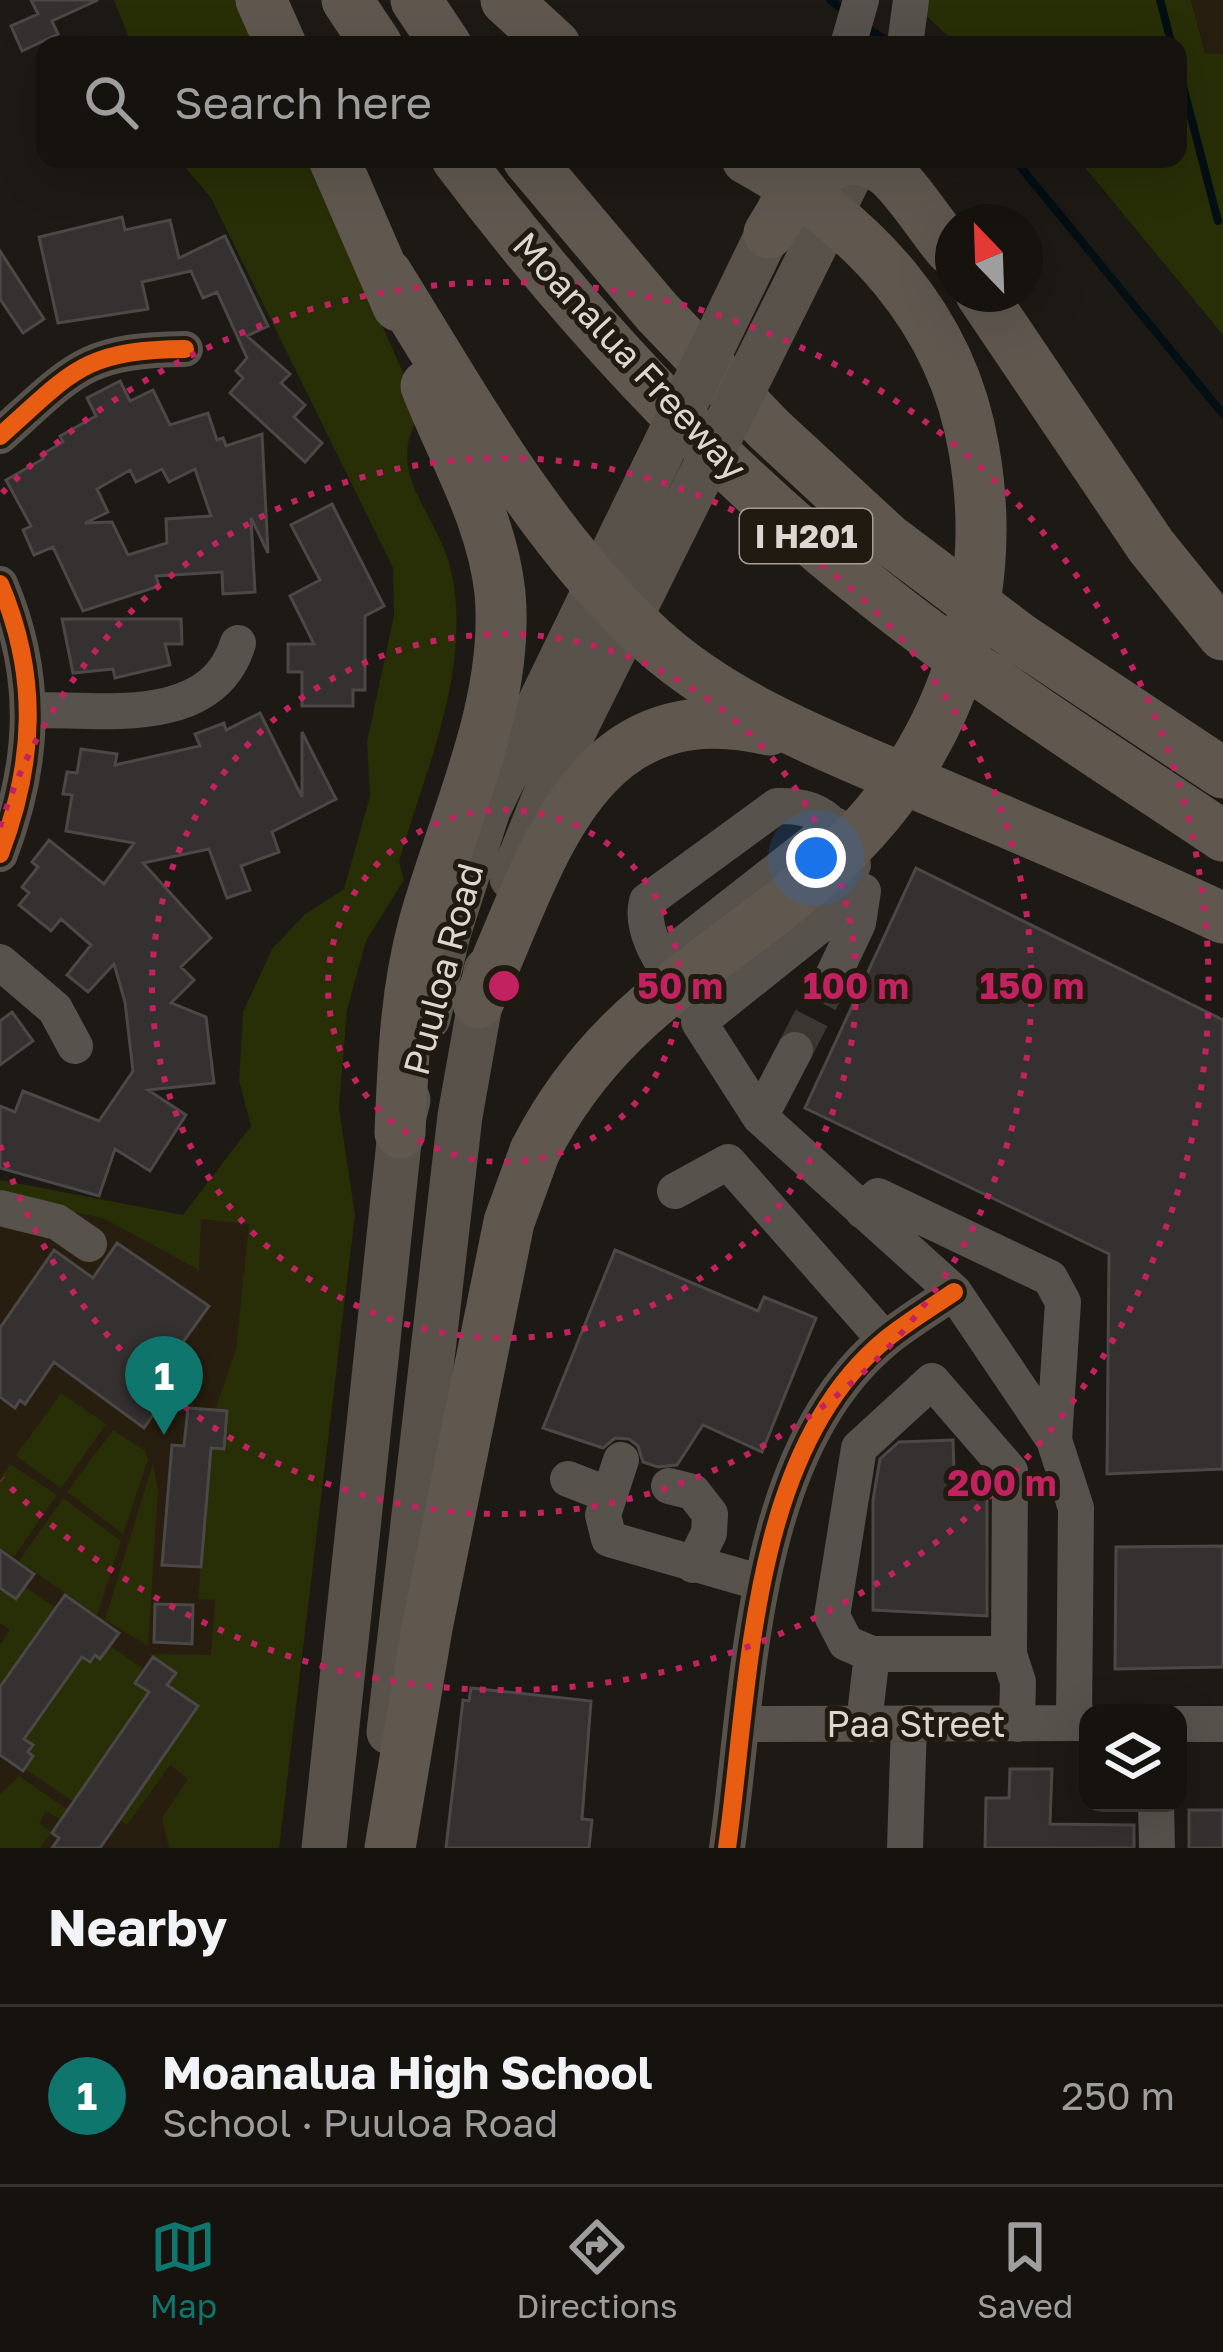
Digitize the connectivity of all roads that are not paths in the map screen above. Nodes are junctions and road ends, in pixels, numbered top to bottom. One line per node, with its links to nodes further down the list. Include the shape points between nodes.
1 (261, 0): 7 (highway)
2 (347, 0): 8 (highway)
3 (416, 0): 9 (highway)
4 (506, 0): 10 (highway)
5 (861, 0): 11 (street)
6 (911, 0): 12 (street)
7 (277, 36)
8 (371, 36)
9 (440, 36)
10 (545, 36)
11 (851, 36)
12 (906, 36)
13 (338, 168): 23 (highway)
14 (464, 168): 37 (highway, Moanalua Freeway / I H201, via 607,340 803,533 938,643)
15 (536, 168): 25 (highway, Moanalua Freeway / I H201)
16 (762, 168): 74 (highway, bridge, via 858,234 946,358 970,426 982,508 971,628 948,702 895,794 843,850 620,1030 573,1082 535,1151 509,1222)
17 (798, 168): 22 (main road, Puuloa Road, bridge)
18 (826, 168): 22 (highway, bridge, via 802,184)
19 (869, 168): 29 (main road, bridge, via 688,501)
20 (884, 168): 21 (highway, bridge)
21 (935, 230)
22 (769, 233): 29 (main road, Puuloa Road, bridge, via 653,468)
23 (387, 274): 29 (highway, via 515,478); 49 (highway, via 482,512 501,630 484,725 413,968)
24 (993, 312): 30 (highway, via 1151,546)
25 (686, 337): 33 (highway, via 932,541); 35 (highway, Moanalua Freeway / I H201, via 769,429 887,538)
26 (185, 349): 27 (street, via 100,358)
27 (0, 436)
28 (0, 584): 32 (street)
29 (613, 599): 34 (highway, via 714,688); 44 (main road, Puuloa Road, via 526,836); 49 (main road, Puuloa Road, via 488,810)
30 (1223, 635)
31 (238, 643): 32 (street, via 208,687 161,709)
32 (32, 710): 38 (street)
33 (1223, 734)
34 (849, 755): 40 (highway); 44 (highway, via 708,721 636,741 597,768 576,796)
35 (1223, 773)
36 (835, 825): 39 (street); 41 (street); 41 (street, via 801,805 777,806 647,901 649,933)
37 (1223, 836)
38 (0, 854)
39 (862, 891): 43 (street, via 858,923); 45 (street)
40 (1223, 918)
41 (664, 960): 45 (street)
42 (0, 962): 46 (street, via 55,1009)
43 (830, 980)
44 (478, 1003): 73 (main road, Puuloa Road, via 396,1641)
45 (699, 1022): 48 (street)
46 (75, 1046)
47 (795, 1050): 48 (street)
48 (760, 1117): 52 (street)
49 (400, 1133): 72 (main road, Puuloa Road)
50 (675, 1191): 55 (street, via 728,1162)
51 (0, 1208): 53 (street, via 57,1222)
52 (863, 1211): 54 (street); 56 (street, via 878,1196 1050,1278 1063,1302)
53 (89, 1244)
54 (954, 1292): 55 (street); 56 (street)
55 (885, 1340): 60 (street, via 844,1384 803,1448 776,1515)
56 (1054, 1440): 63 (street, via 1076,1508)
57 (568, 1479): 59 (street, via 615,1478 603,1527 609,1539)
58 (669, 1486): 59 (street, via 693,1492 710,1514)
59 (693, 1565): 60 (street)
60 (762, 1583): 66 (street)
61 (872, 1654): 62 (street); 62 (street, via 846,1643 832,1616 859,1448 932,1381 1010,1471); 67 (street)
62 (1009, 1654): 68 (street)
63 (1081, 1704)
64 (909, 1723): 67 (street, Paa Street); 68 (street, Paa Street); 76 (street)
65 (1079, 1723): 68 (street, Paa Street)
66 (744, 1724): 67 (street, Paa Street); 75 (street)
67 (864, 1724)
68 (1017, 1724)
69 (1187, 1724): 70 (street)
70 (1223, 1724)
71 (1156, 1812): 77 (street)
72 (324, 1848)
73 (380, 1848)
74 (390, 1848)
75 (728, 1848)
76 (905, 1848)
77 (1157, 1848)

